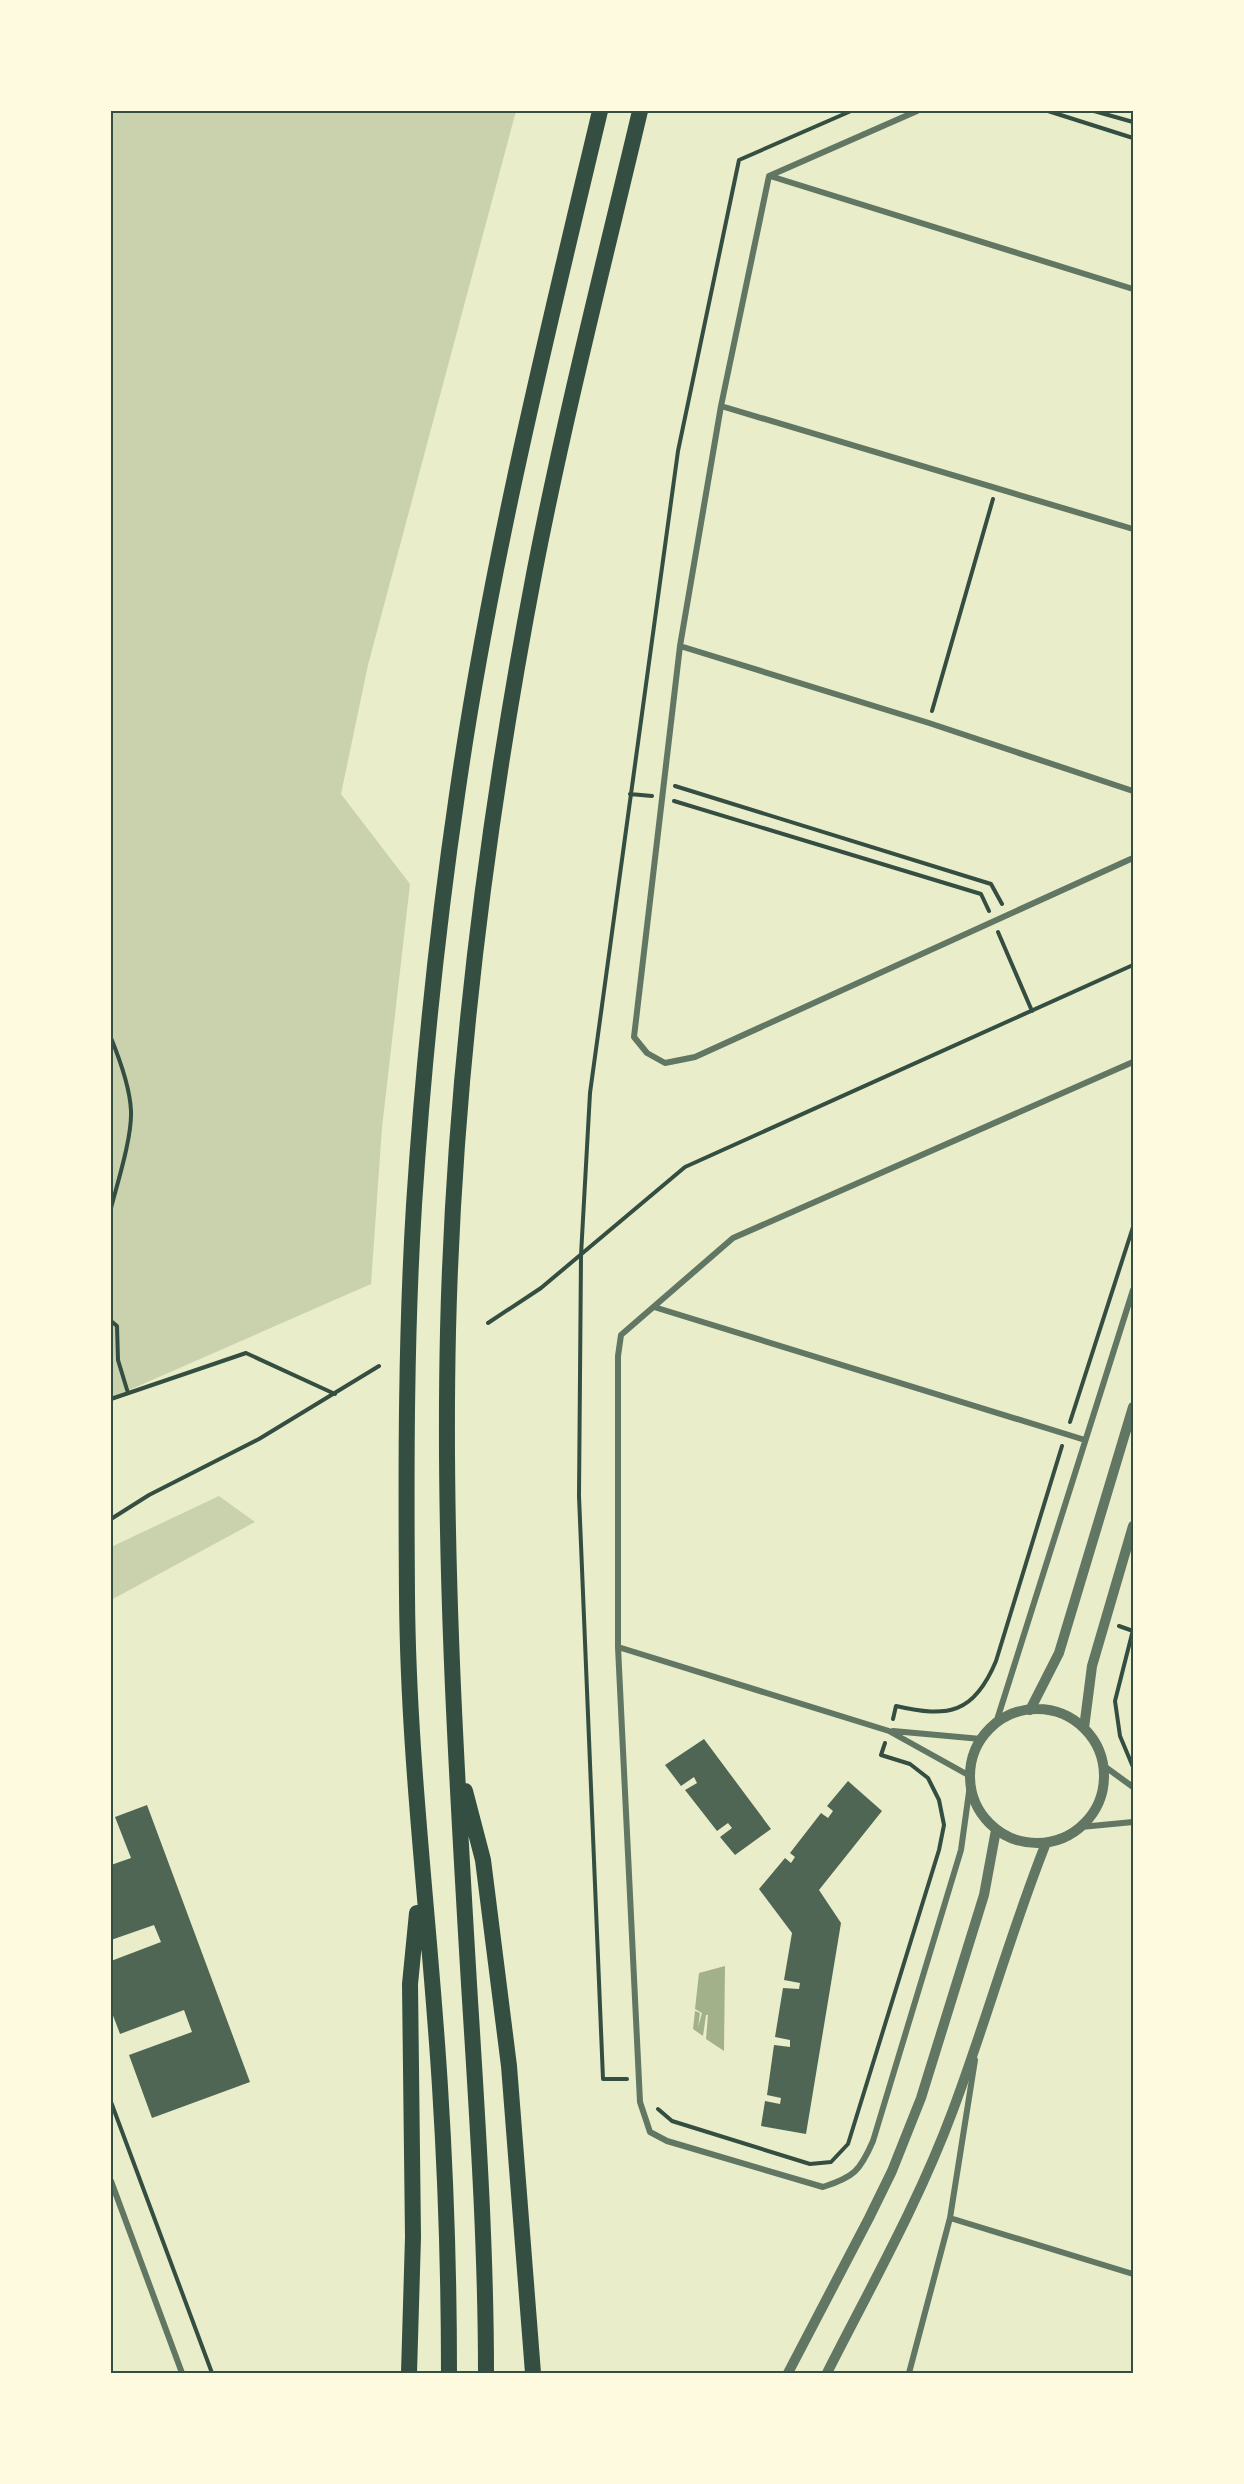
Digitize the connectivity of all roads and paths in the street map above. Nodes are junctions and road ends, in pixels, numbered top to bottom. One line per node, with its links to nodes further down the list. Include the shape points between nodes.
1 (600, 111): 55 (highway, via 533,392 495,573 457,798 432,1001 414,1211 409,1340 407,1599)
2 (640, 111): 46 (highway, via 536,567 496,804 469,1018 448,1328 448,1556)
3 (917, 111): 8 (street)
4 (1048, 111): 7 (path)
5 (1094, 111): 6 (path)
6 (1133, 122)
7 (1133, 138)
8 (769, 176): 9 (street); 10 (street)
9 (1133, 289)
10 (721, 406): 11 (street); 13 (street)
11 (996, 490): 12 (street); 14 (path)
12 (1133, 529)
13 (680, 646): 14 (street); 15 (street)
14 (929, 723): 16 (street)
15 (663, 782): 18 (street); 20 (path, via 991,884)
16 (1133, 791)
17 (630, 794): 18 (path)
18 (661, 797): 21 (path, via 981,894); 21 (street, via 634,1037 647,1053 666,1063 695,1057)
19 (1133, 858): 20 (street)
20 (1008, 915): 21 (street)
21 (994, 921): 23 (path)
22 (1133, 965): 23 (path)
23 (1032, 1011): 30 (path, via 686,1167 541,1288)
24 (111, 1038): 26 (path, via 131,1111)
25 (1133, 1062): 28 (street, via 733,1238)
26 (111, 1208)
27 (1133, 1290): 36 (street)
28 (654, 1307): 36 (street); 40 (street, via 621,1335 618,1356)
29 (111, 1321): 32 (path, via 117,1326 118,1360)
30 (488, 1323)
31 (379, 1366): 33 (path)
32 (128, 1393): 33 (path, via 246,1353); 34 (path)
33 (335, 1394): 37 (path)
34 (111, 1399)
35 (1133, 1407): 41 (street, via 1059,1653)
36 (1084, 1440): 42 (street)
37 (111, 1519)
38 (1133, 1526): 43 (street, via 1092,1666)
39 (1133, 1630): 48 (path, via 1115,1701 1120,1736)
40 (618, 1647): 44 (street); 49 (street, via 640,2102 650,2132 668,2141 823,2187 848,2179 864,2162 961,1850)
41 (1030, 1710): 42 (street); 43 (street, via 1059,1713)
42 (996, 1723): 45 (street)
43 (1084, 1728): 47 (street, via 1094,1739)
44 (889, 1731): 45 (street); 49 (street)
45 (981, 1739): 49 (street, via 972,1758)
46 (456, 1752): 67 (highway, via 483,2224); 68 (highway, via 483,1860 509,2066)
47 (1104, 1766): 50 (street); 52 (street, via 1102,1795 1094,1813)
48 (1133, 1767)
49 (970, 1780): 53 (street, via 978,1810)
50 (1133, 1787)
51 (1133, 1822): 52 (street)
52 (1081, 1827): 54 (street)
53 (996, 1830): 54 (street, via 1020,1841); 69 (street, via 984,1895 921,2098 892,2171)
54 (1046, 1843): 56 (street)
55 (421, 1874): 65 (highway, via 410,1984 413,2236); 66 (highway, via 440,2085)
56 (980, 2033): 61 (street); 70 (street, via 921,2190)
57 (111, 2102): 58 (path)
58 (117, 2117): 59 (path); 64 (path)
59 (111, 2119)
60 (111, 2181): 63 (street)
61 (950, 2218): 62 (street); 71 (street)
62 (1133, 2274)
63 (182, 2373)
64 (212, 2373)
65 (409, 2373)
66 (449, 2373)
67 (486, 2373)
68 (532, 2373)
69 (788, 2373)
70 (827, 2373)
71 (909, 2373)

